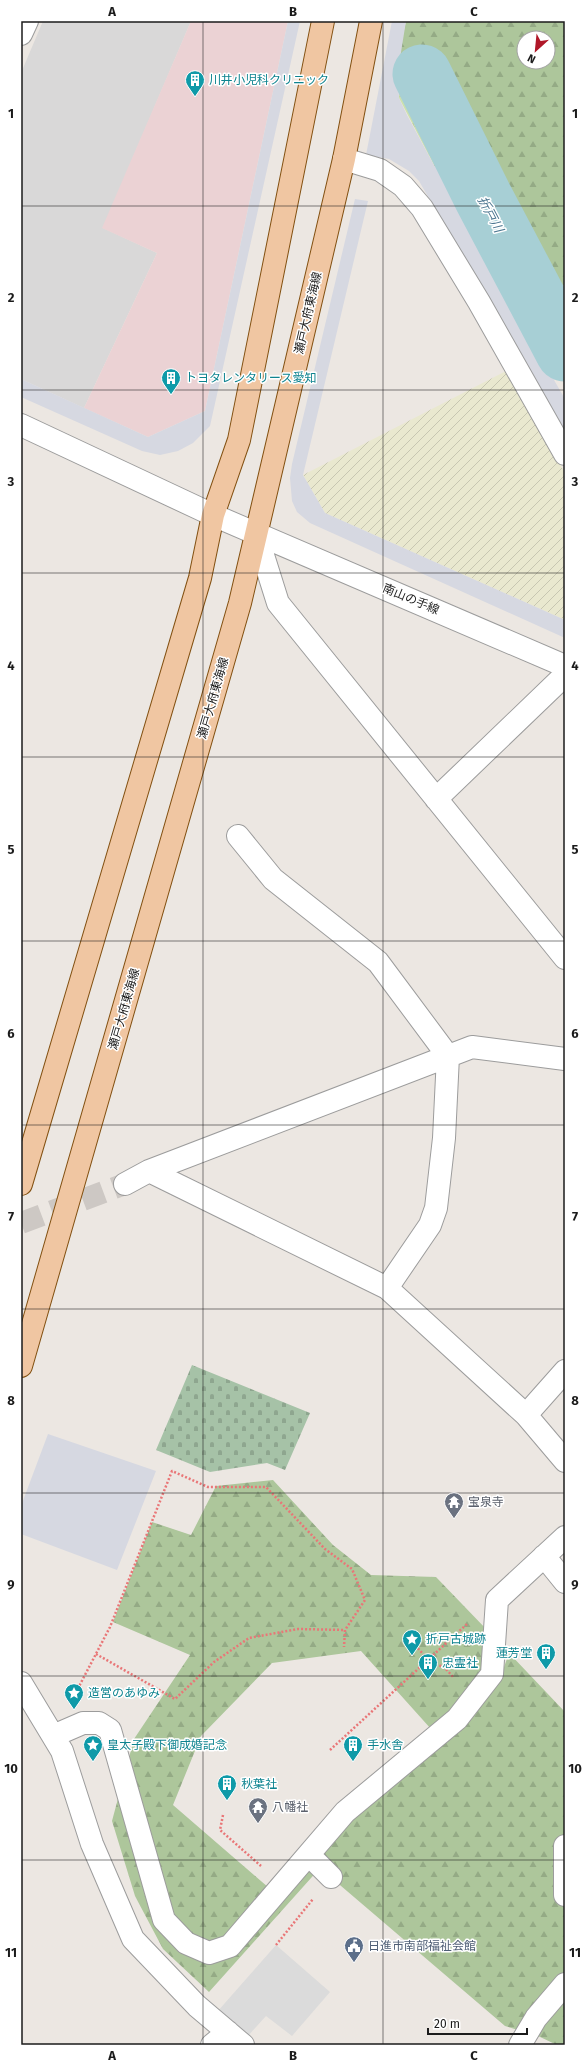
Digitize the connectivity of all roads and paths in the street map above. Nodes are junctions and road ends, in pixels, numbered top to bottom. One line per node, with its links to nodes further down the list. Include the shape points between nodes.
1 (27, 21): 4 (street)
2 (323, 21): 8 (main road, via 239,440)
3 (371, 21): 5 (main road, 瀬戸大府東海線)
4 (21, 34)
5 (344, 159): 7 (street, via 380,170 403,186 422,208 479,302); 9 (main road, 瀬戸大府東海線)
6 (21, 425): 8 (street, 南山の手線)
7 (565, 454)
8 (213, 515): 9 (street, 南山の手線); 18 (main road, via 200,578)
9 (256, 533): 10 (street, 南山の手線); 12 (street, via 278,603); 21 (main road, 瀬戸大府東海線, via 240,603)
10 (565, 666)
11 (565, 675): 12 (street)
12 (436, 799): 14 (street)
13 (238, 836): 15 (street, via 273,880 378,962)
14 (565, 958)
15 (448, 1056): 16 (street, via 472,1047); 17 (street); 20 (street, via 444,1138 436,1208 430,1225)
16 (565, 1059)
17 (149, 1172): 19 (street); 20 (street)
18 (21, 1184)
19 (125, 1184)
20 (387, 1288): 23 (street)
21 (21, 1366)
22 (565, 1371): 23 (street)
23 (526, 1415): 24 (street)
24 (565, 1462)
25 (565, 1537): 26 (street)
26 (544, 1556): 27 (street); 40 (street, via 497,1600 492,1674 457,1719 345,1812)
27 (565, 1582)
28 (472, 1620): 33 (path)
29 (346, 1630): 31 (path); 32 (path, via 298,1629 249,1638 214,1662 175,1699); 32 (path, via 365,1600 352,1569 325,1550 266,1487 208,1487 172,1471 110,1627)
30 (405, 1633): 33 (path)
31 (344, 1647)
32 (96, 1654): 36 (path)
33 (428, 1660): 34 (path, via 445,1668); 37 (path)
34 (457, 1681)
35 (21, 1683): 36 (street)
36 (53, 1736): 40 (street, via 83,1723 99,1723 110,1730 164,1920 186,1943 209,1953 230,1946); 46 (street, via 62,1751 92,1844 133,1939)
37 (330, 1750)
38 (223, 1814): 41 (path, via 220,1830)
39 (565, 1846): 43 (street)
40 (309, 1855): 42 (street)
41 (266, 1870)
42 (330, 1877): 44 (path)
43 (565, 1895)
44 (276, 1945)
45 (565, 1984): 47 (street, via 536,2018)
46 (228, 2041)
47 (520, 2045)

